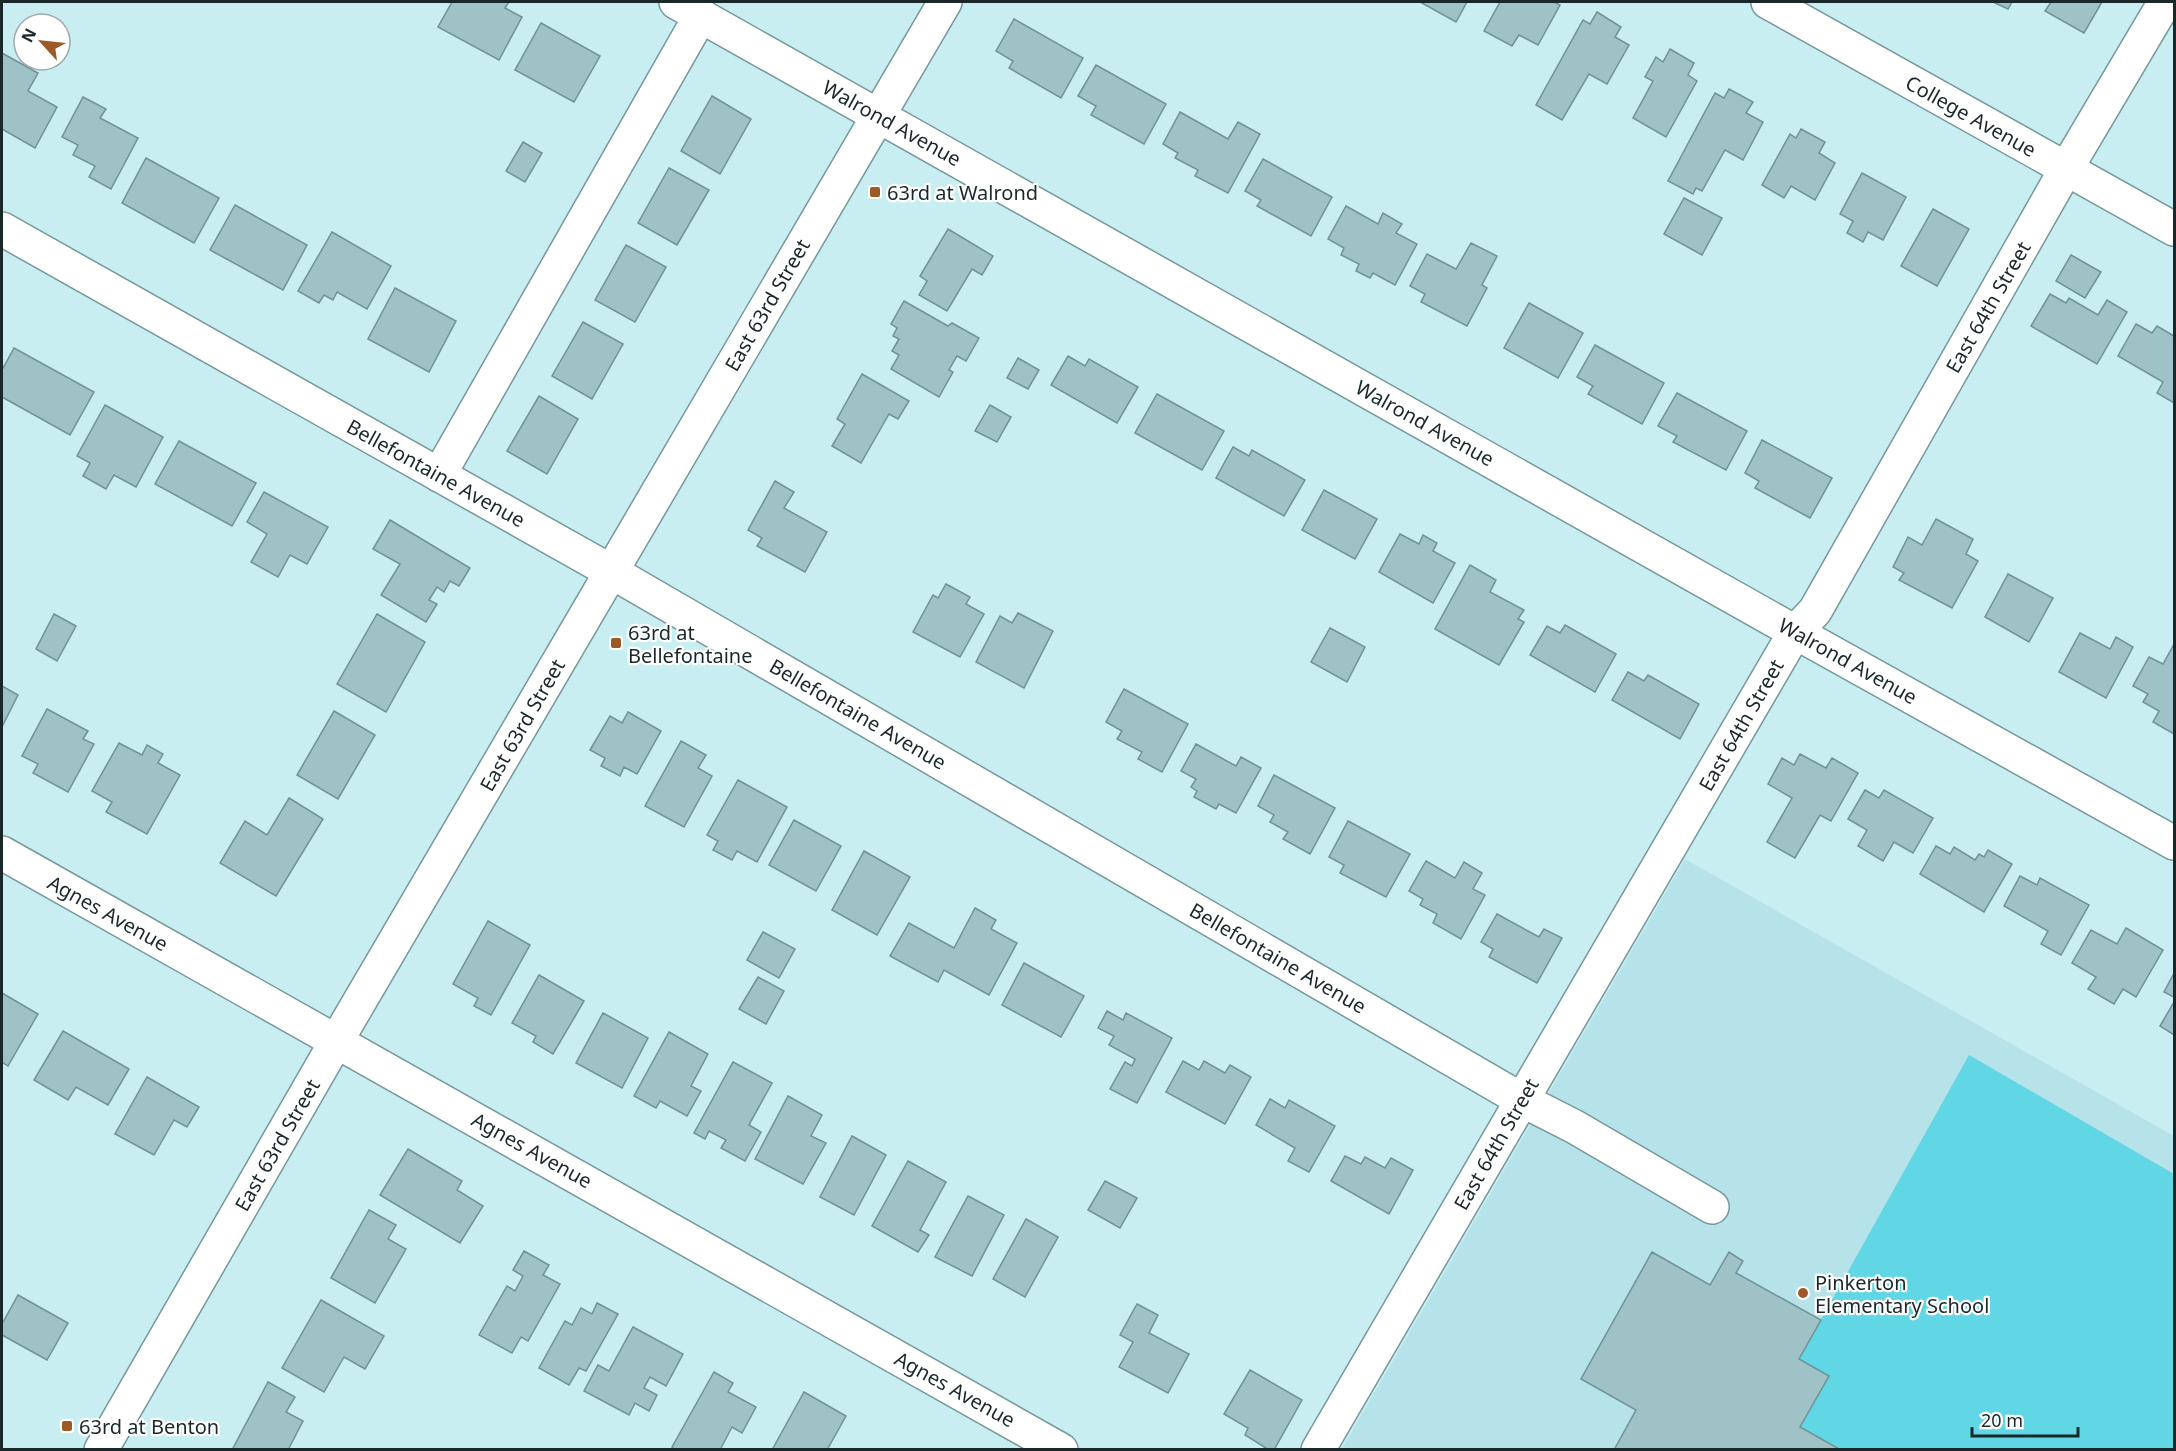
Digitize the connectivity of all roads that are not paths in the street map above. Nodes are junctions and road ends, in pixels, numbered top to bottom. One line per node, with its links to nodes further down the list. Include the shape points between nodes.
1 (945, 2): 5 (street, East 63rd Street)
2 (1768, 2): 6 (street, College Avenue)
3 (2165, 2): 6 (street, East 64th Street)
4 (689, 8): 5 (street, Walrond Avenue); 9 (street)
5 (879, 115): 10 (street, East 63rd Street); 11 (street, Walrond Avenue)
6 (2066, 169): 8 (street, College Avenue); 11 (street, East 64th Street, via 1815,611)
7 (2, 230): 9 (street, Bellefontaine Avenue)
8 (2175, 230)
9 (439, 475): 10 (street, Bellefontaine Avenue)
10 (612, 572): 14 (street, East 63rd Street); 15 (street, Bellefontaine Avenue)
11 (1795, 632): 12 (street, Walrond Avenue); 15 (street, East 64th Street)
12 (2175, 843)
13 (2, 853): 14 (street, Agnes Avenue)
14 (337, 1040): 17 (street, East 63rd Street); 18 (street, Agnes Avenue)
15 (1522, 1100): 16 (street, Bellefontaine Avenue); 19 (street, East 64th Street)
16 (1712, 1207)
17 (101, 1449)
18 (1061, 1449)
19 (1318, 1449)

